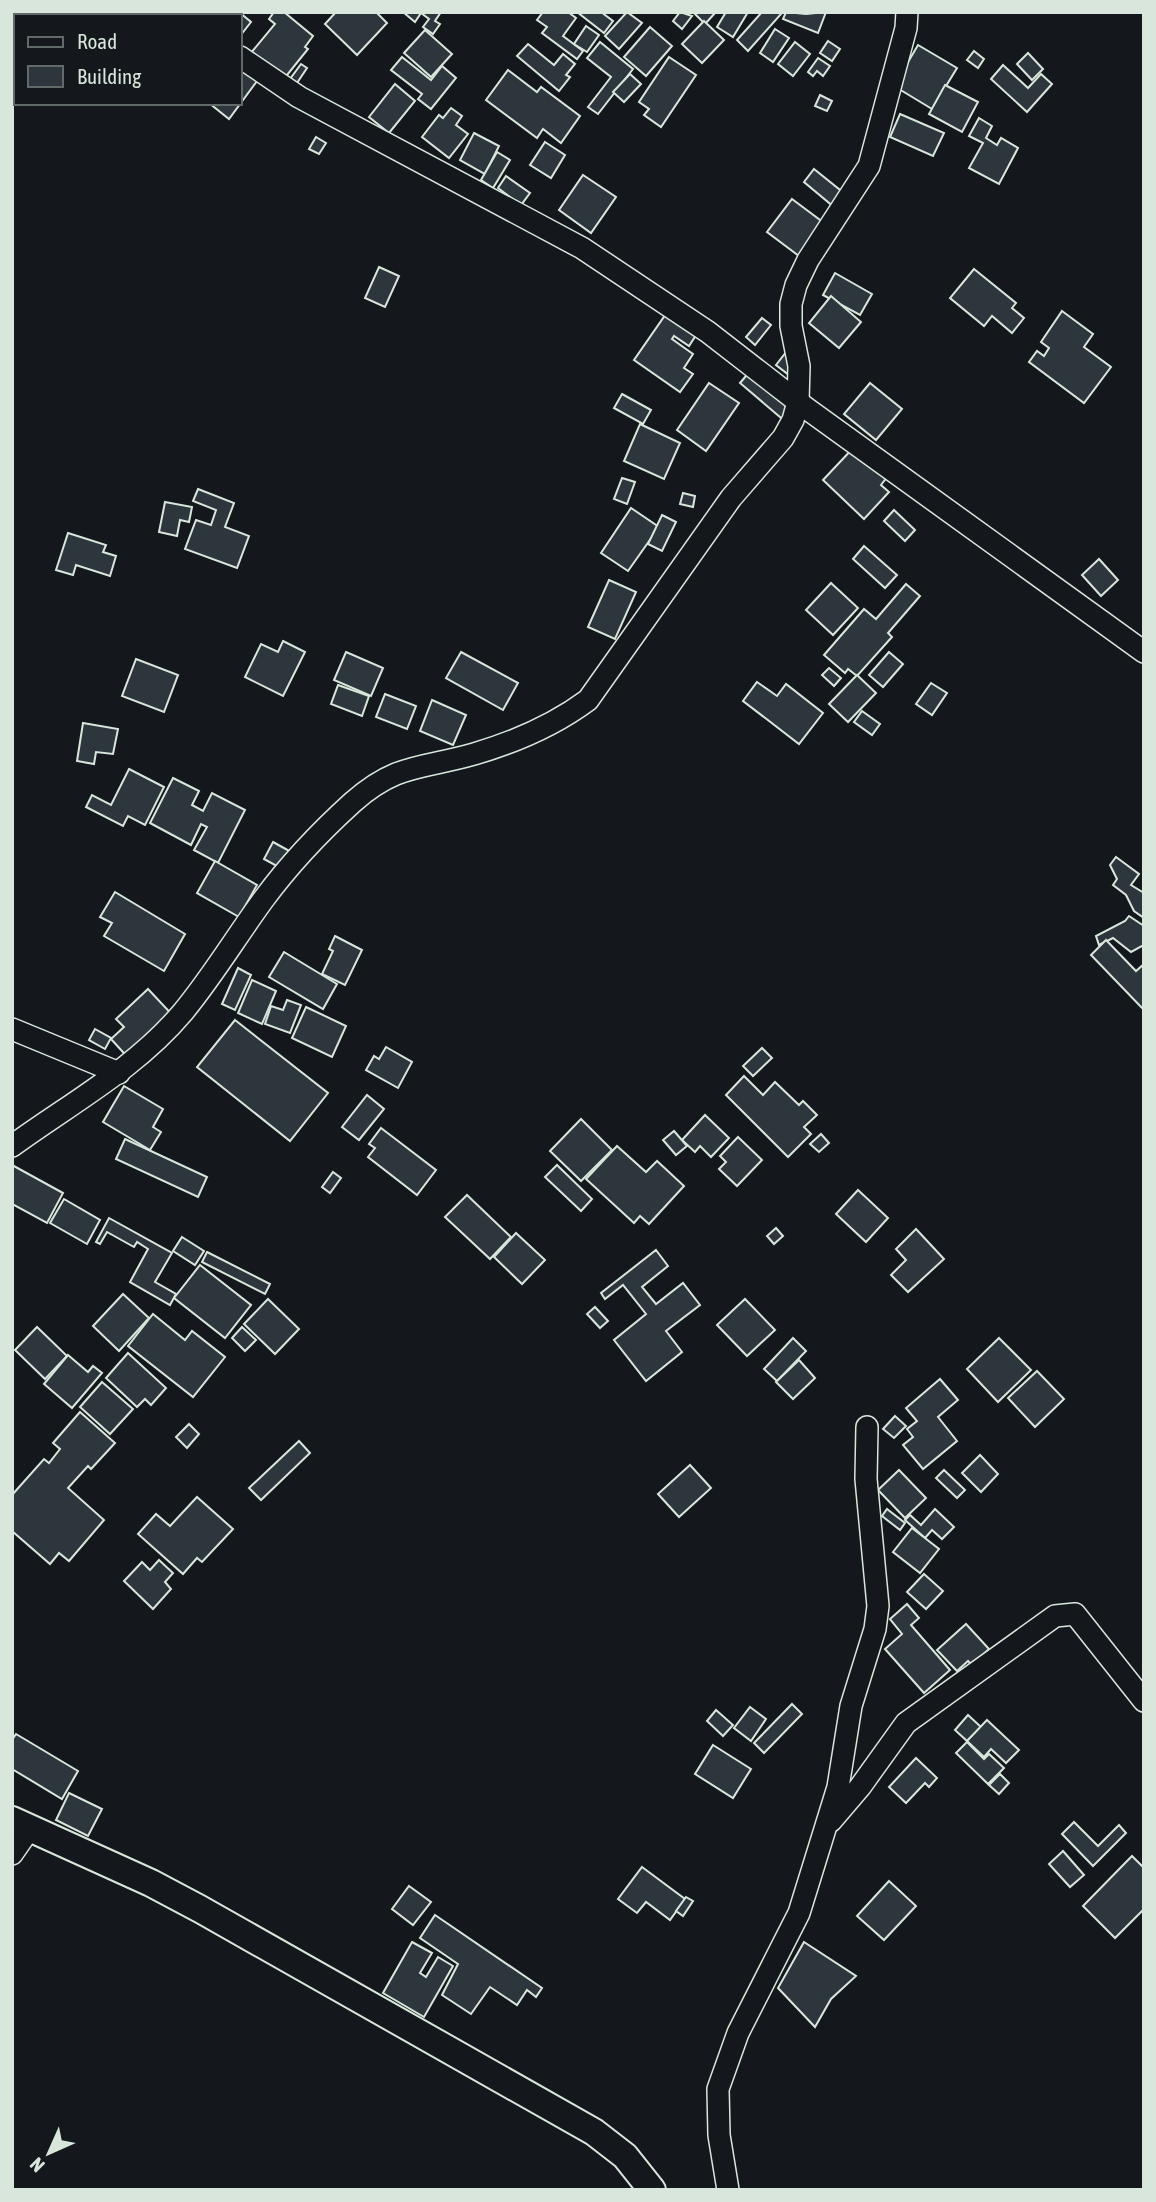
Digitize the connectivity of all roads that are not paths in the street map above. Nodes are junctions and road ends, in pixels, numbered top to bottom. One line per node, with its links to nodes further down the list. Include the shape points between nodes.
1 (906, 12): 3 (street, via 906,28 869,166 796,285 791,326 799,366)
2 (242, 58): 3 (street, via 311,104 582,248 708,332)
3 (798, 401): 4 (street); 6 (street, via 783,438 731,498 588,700 560,721 526,736 472,755 410,767 382,780 353,802 265,897 183,1013)
4 (1144, 652)
5 (12, 1029): 6 (street)
6 (119, 1073): 7 (street)
7 (12, 1146)
8 (867, 1427): 11 (street, via 866,1479 877,1617 851,1706)
9 (1144, 1701): 11 (street, via 1075,1614 1055,1616 906,1723)
10 (21, 1824): 12 (street); 13 (main road, via 200,1909 594,2132 625,2155)
11 (827, 1826): 14 (street, via 799,1913 738,2033 718,2089 718,2124)
12 (12, 1854)
13 (652, 2190)
14 (729, 2190)

